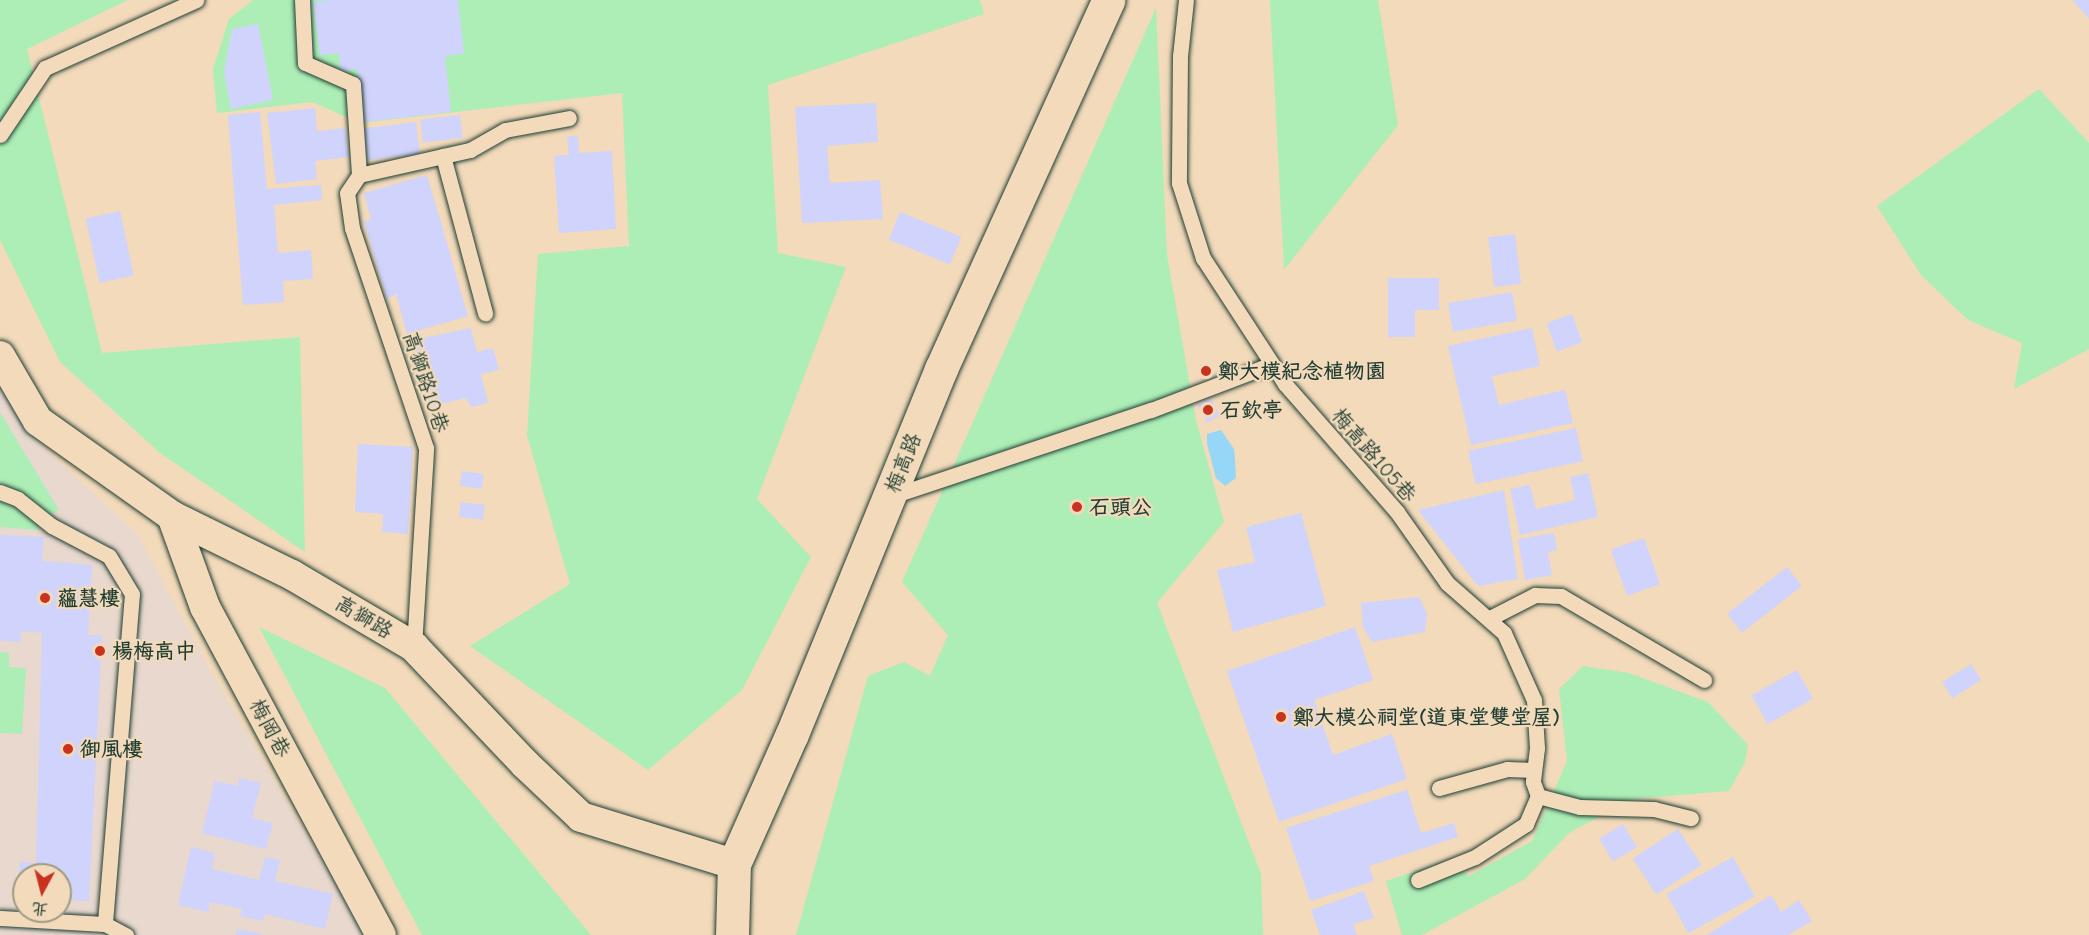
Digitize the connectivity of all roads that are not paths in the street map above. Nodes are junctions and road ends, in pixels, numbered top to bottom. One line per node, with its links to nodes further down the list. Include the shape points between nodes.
1 (196, 0): 6 (lane, via 45,68)
2 (302, 0): 8 (lane, 高獅路10巷, via 305,63 353,84)
3 (1108, 0): 13 (street, 梅高路, via 941,369)
4 (1186, 0): 11 (lane, 梅高路105巷, via 1180,56 1179,183 1203,258)
5 (569, 118): 7 (lane, via 505,130 470,150)
6 (0, 135)
7 (443, 156): 8 (lane); 9 (lane)
8 (358, 175): 16 (lane, 高獅路10巷, via 347,193 352,228 426,448)
9 (485, 313)
10 (0, 356): 14 (street, 高獅路, via 38,421)
11 (1272, 364): 13 (lane, via 1152,410); 15 (lane, 梅高路105巷, via 1397,512 1447,583)
12 (0, 492): 25 (lane, via 18,499 52,526 109,556 132,594)
13 (888, 498): 22 (street, 梅高路, via 792,734)
14 (171, 516): 16 (street, 高獅路, via 292,575); 27 (street, 梅岡巷, via 205,607)
15 (1490, 618): 17 (lane, via 1535,595 1561,596); 18 (lane, 梅高路105巷, via 1504,633 1534,700)
16 (414, 647): 22 (street, 高獅路, via 581,817)
17 (1704, 680)
18 (1534, 770): 19 (lane, via 1506,769); 20 (lane, 梅高路105巷)
19 (1439, 788)
20 (1538, 796): 21 (lane, via 1580,807 1654,810); 23 (lane, via 1526,824 1475,857)
21 (1691, 818)
22 (734, 864): 28 (street, 梅高路)
23 (1418, 880)
24 (0, 918): 25 (lane)
25 (105, 924): 26 (lane)
26 (126, 935)
27 (381, 935)
28 (732, 935)

